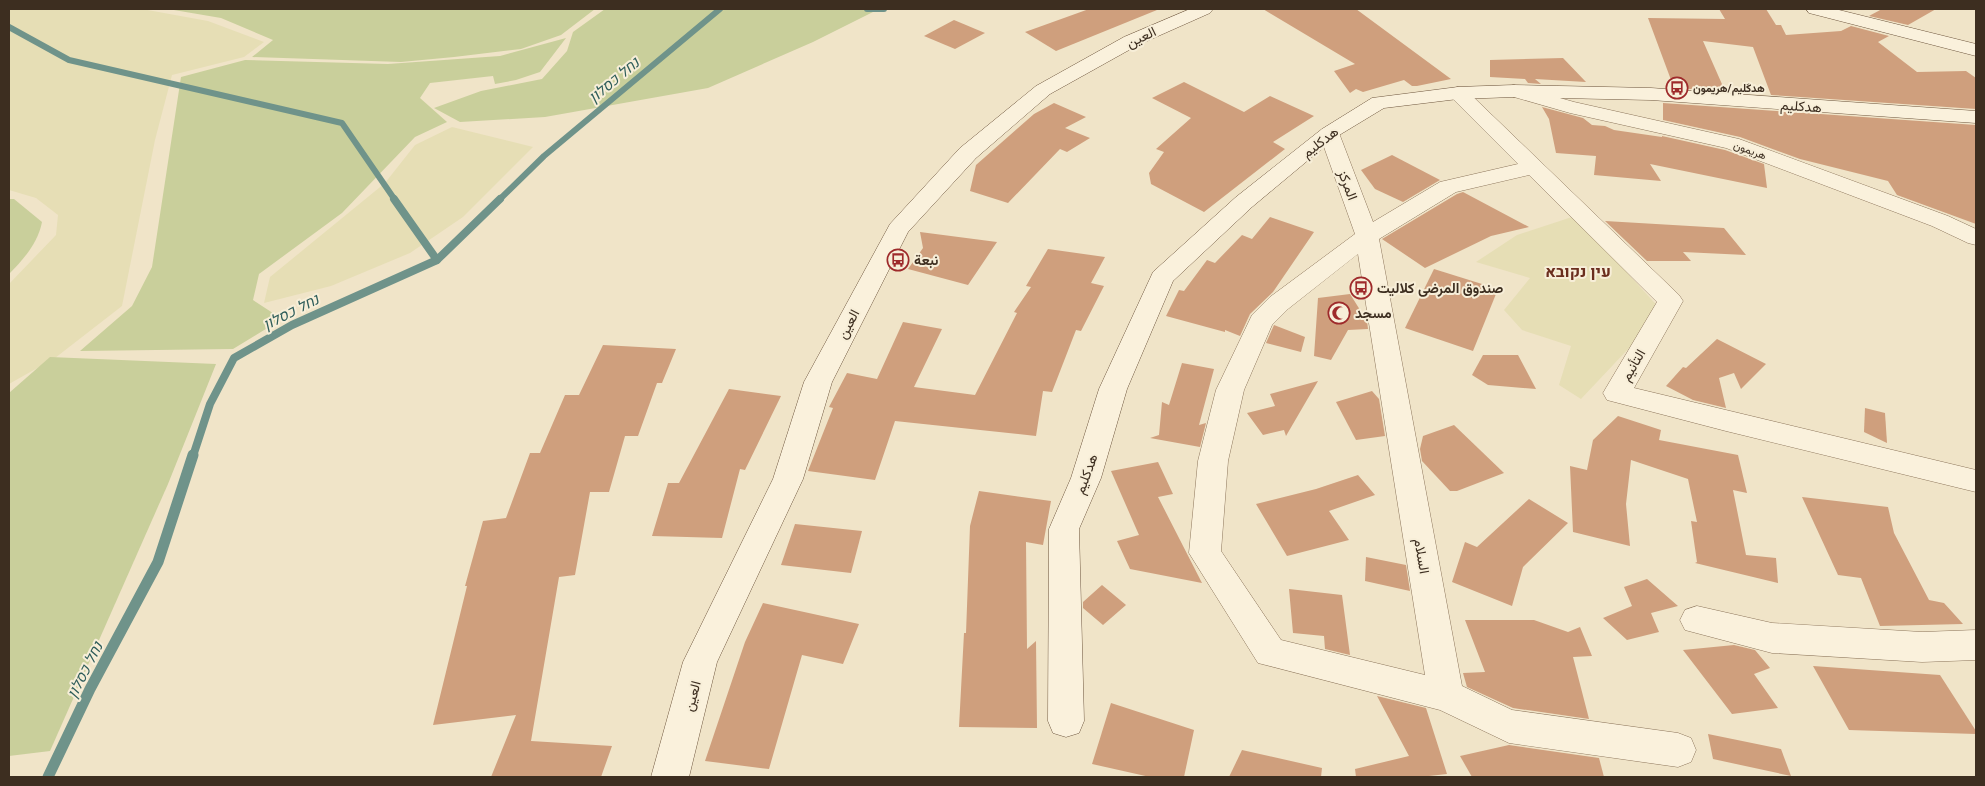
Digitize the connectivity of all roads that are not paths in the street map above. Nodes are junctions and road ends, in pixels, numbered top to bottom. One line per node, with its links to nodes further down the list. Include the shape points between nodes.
1 (1204, 9): 17 (street, العين, via 1131,41 1043,90 968,153 898,229 818,382 788,479 700,662)
2 (1815, 9): 3 (street)
3 (1976, 50)
4 (1514, 91): 5 (street, هدكليم); 6 (street, هدكليم, via 1651,94); 10 (street, هريمون, via 1732,143 1940,221)
5 (1458, 93): 7 (street, هدكليم, via 1379,102); 8 (street, التأنيم)
6 (1976, 117)
7 (1329, 133): 9 (street, المركز); 15 (street, هدكليم, via 1244,202 1162,276 1113,389 1086,478 1064,529)
8 (1534, 167): 9 (street, via 1448,187); 11 (street, التأنيم, via 1670,300 1617,393)
9 (1367, 236): 14 (street, السلام); 14 (street, via 1278,303 1260,321 1230,390 1224,413 1213,461 1205,553 1270,652)
10 (1976, 238)
11 (1976, 481)
12 (1697, 620): 13 (street, via 1772,638 1922,647)
13 (1976, 645)
14 (1446, 696): 16 (street, via 1509,726)
15 (1066, 720)
16 (1678, 750)
17 (670, 777)

